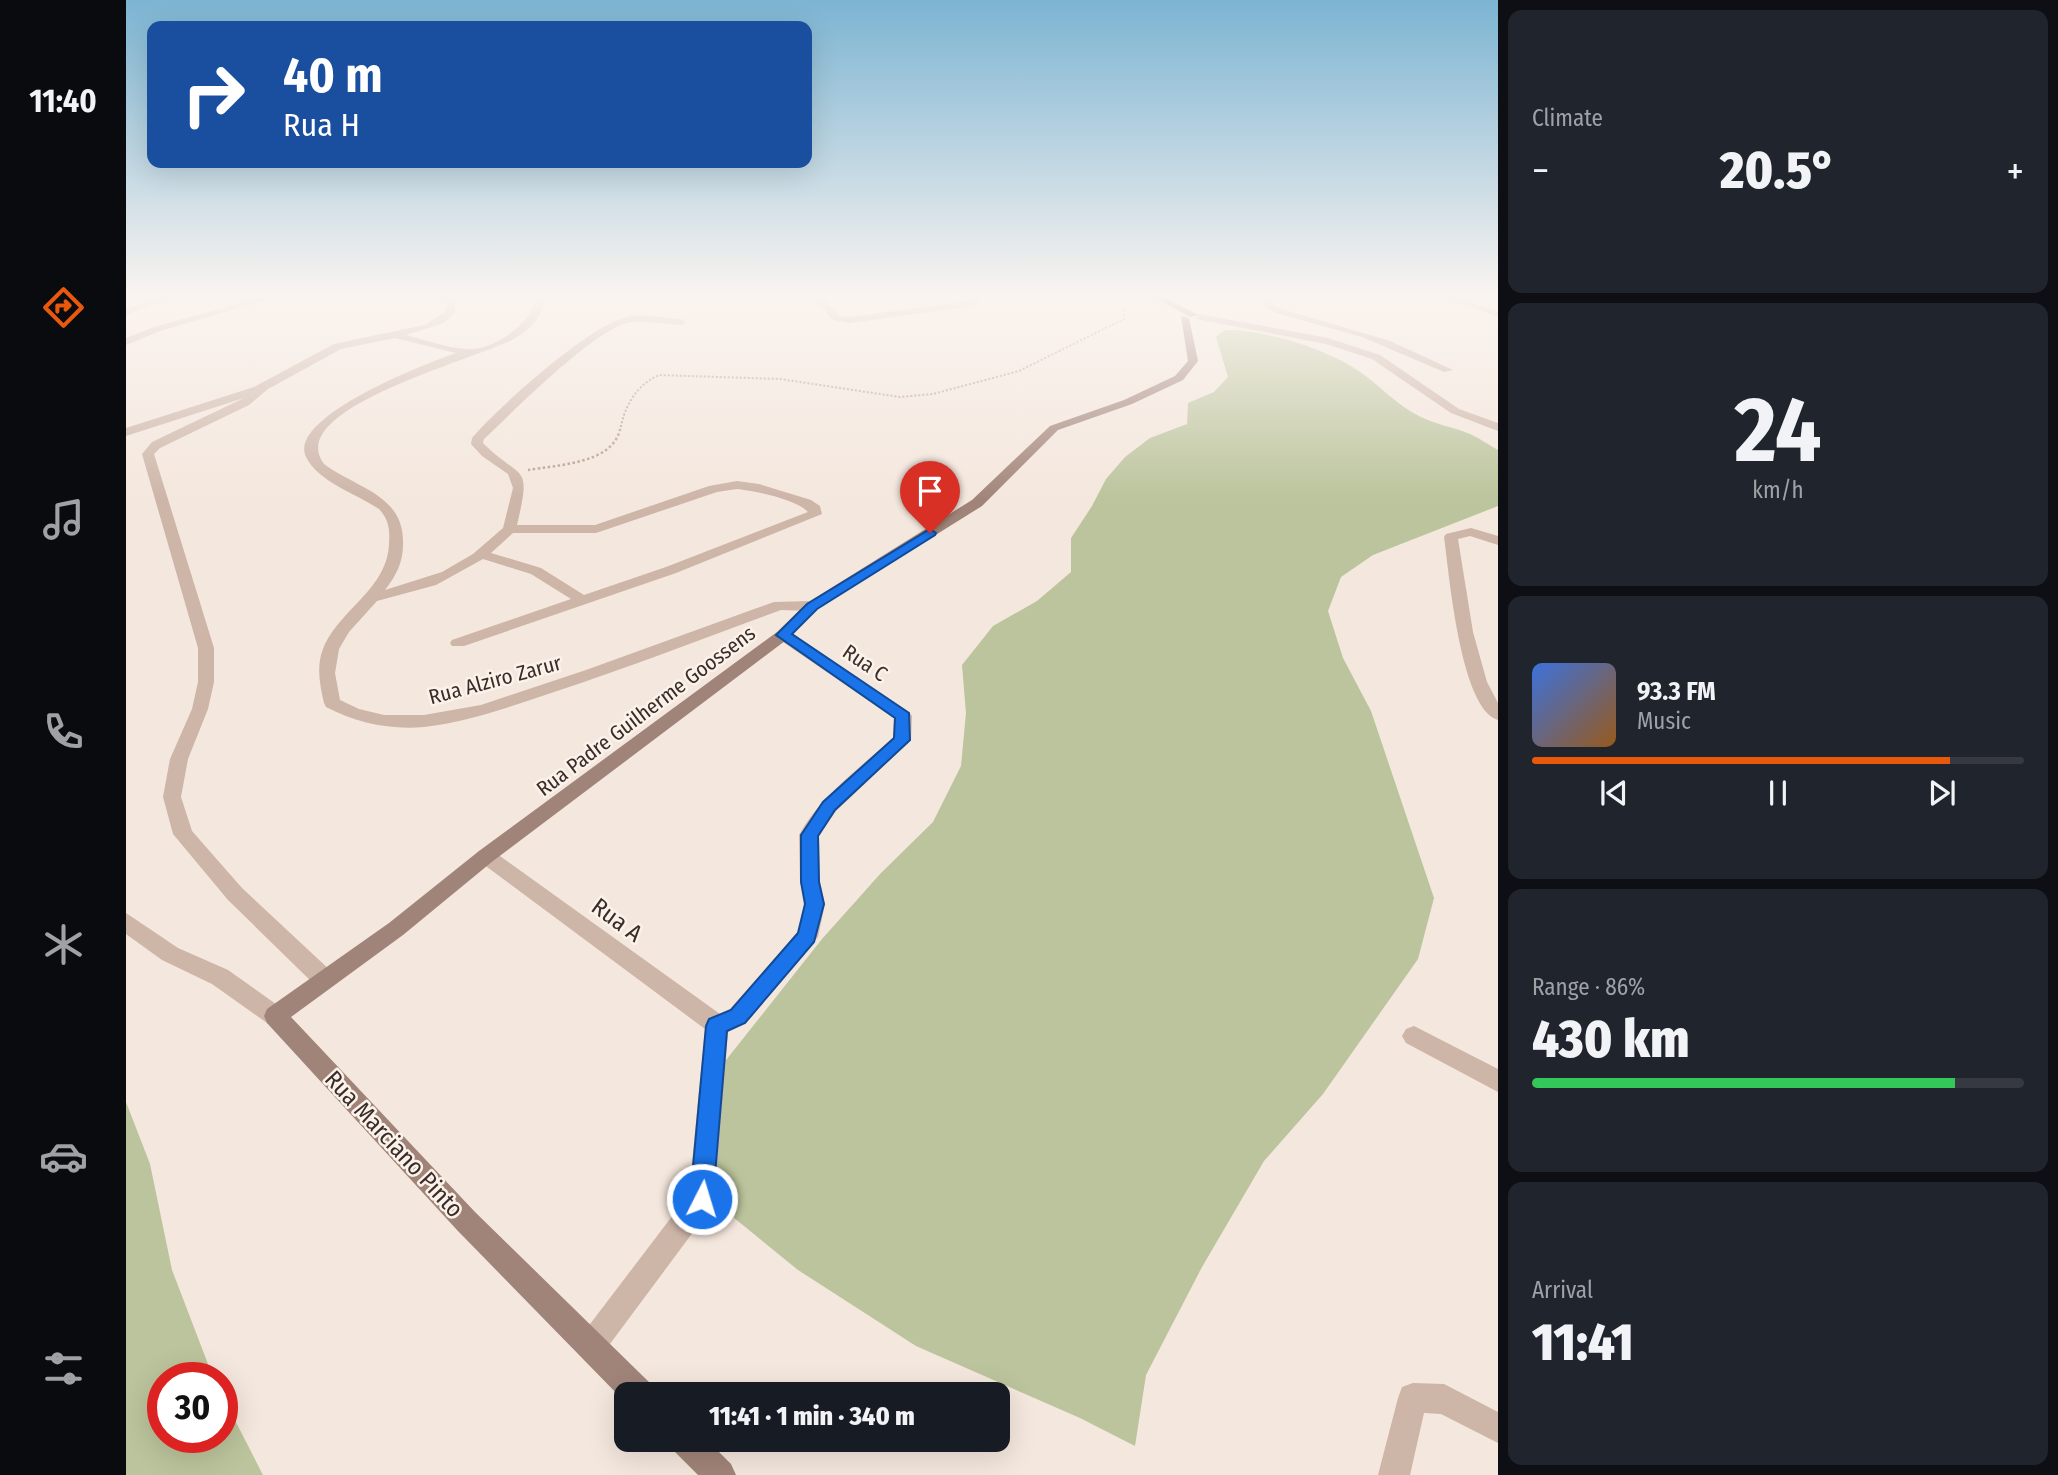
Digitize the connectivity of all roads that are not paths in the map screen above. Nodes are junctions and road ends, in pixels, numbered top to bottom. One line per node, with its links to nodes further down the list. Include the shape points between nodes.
1 (302, 363): 8 (street)
2 (442, 363): 14 (street, Rua Alziro Zarur, via 333,416 313,435 311,458 392,514 397,532 395,558)
3 (559, 363): 11 (street, via 478,438 477,444 486,453 514,472 519,488)
4 (1191, 363): 16 (street, Rua Padre Guilherme Goossens, via 1178,378 1128,402 1054,428 977,503)
5 (1385, 363): 9 (street, via 1455,411)
6 (1432, 363): 7 (street)
7 (1448, 370)
8 (264, 387): 10 (street); 22 (street, via 245,403 156,445 148,454 206,648 200,709 179,760 172,797 183,834 234,894)
9 (1498, 427)
10 (126, 432)
11 (509, 529): 13 (street); 15 (street, via 596,529 726,486 754,487 815,509 812,517)
12 (1498, 541): 19 (street, via 1471,532 1451,537 1469,653 1487,706)
13 (483, 555): 14 (street, via 429,584); 15 (street, via 546,573)
14 (373, 597): 16 (street, Rua Alziro Zarur, via 332,642 326,664 332,703 354,714 424,722 482,710 592,674 779,605)
15 (583, 601): 18 (street)
16 (812, 607): 17 (street, Rua Padre Guilherme Goossens)
17 (783, 635): 20 (street, Rua Padre Guilherme Goossens); 24 (street, Rua C, via 903,716 902,740 829,806 809,835 815,904 807,937 738,1016)
18 (458, 643)
19 (1498, 714)
20 (486, 856): 22 (street, Rua Padre Guilherme Goossens, via 396,929); 24 (street, Rua A)
21 (126, 922): 23 (street, Rua Marciano Pinto, via 170,954 220,977)
22 (324, 979): 23 (street, Rua Padre Guilherme Goossens)
23 (275, 1016): 27 (street, Rua Marciano Pinto, via 466,1221)
24 (717, 1026): 27 (street, via 702,1199)
25 (1414, 1036): 26 (street)
26 (1498, 1081)
27 (591, 1346): 28 (street, Rua Marciano Pinto)
28 (627, 1382)
29 (1498, 1428): 32 (street, via 1444,1399 1413,1398)
30 (697, 1452): 31 (street)
31 (720, 1475)
32 (1394, 1475)

